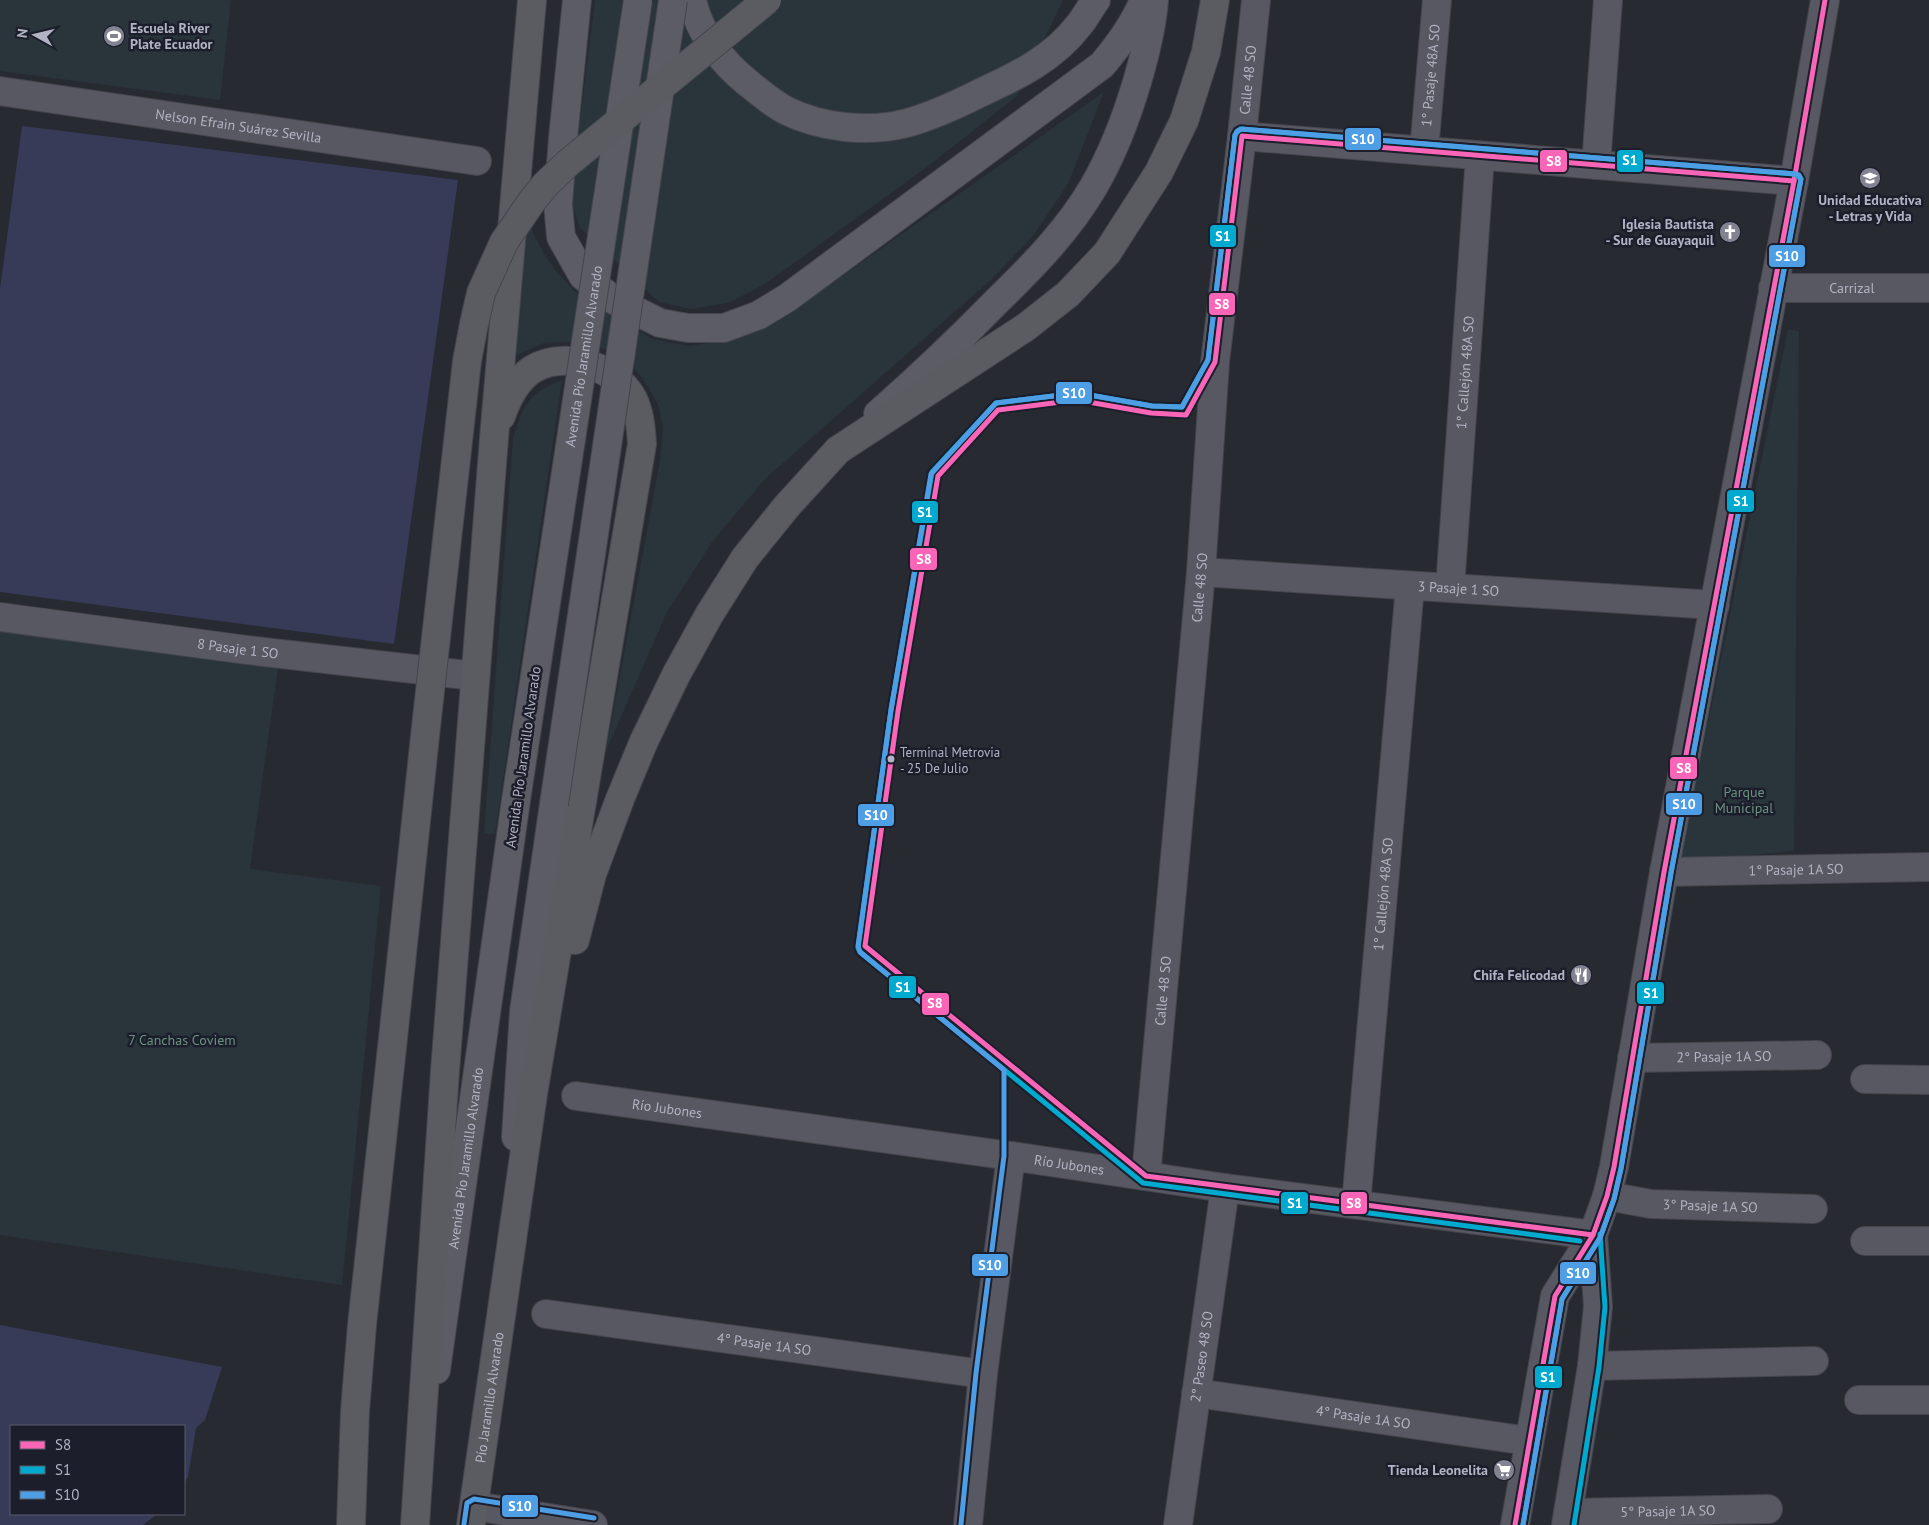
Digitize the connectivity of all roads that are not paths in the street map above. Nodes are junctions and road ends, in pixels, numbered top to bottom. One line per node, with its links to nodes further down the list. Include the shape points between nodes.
1 (532, 0): 24 (highway)
2 (578, 0): 8 (main road, via 558,204 561,236 583,276 614,300 660,323 688,328 724,328 759,315 787,298 1102,65 1121,43)
3 (638, 0): 61 (main road, Avenida Pío Jaramillo Alvarado, bridge, via 516,800)
4 (673, 0): 49 (main road, bridge, via 524,1011)
5 (692, 0): 7 (main road, via 695,13 714,48 735,72 784,110 844,127 878,128 942,111 1044,59 1079,25)
6 (767, 0): 62 (highway, bridge, via 546,184 504,242 482,293 467,362 362,1325 354,1411)
7 (1096, 0)
8 (1144, 0)
9 (1154, 0): 25 (main road, via 1145,56 1128,115 1097,180 1071,219 1037,261 942,357)
10 (1214, 0): 25 (highway, via 1206,52 1184,121 1160,172 1107,254 1068,294 1026,327)
11 (1256, 0): 16 (street, Calle 48 SO)
12 (1437, 0): 17 (street, 1° Pasaje 48A SO)
13 (1608, 0): 20 (street)
14 (1825, 0): 21 (street)
15 (0, 91): 19 (street, Nelson Efraìn Suárez Sevilla)
16 (1242, 136): 17 (street); 26 (street, Calle 48 SO, via 1215,362)
17 (1424, 151): 18 (street)
18 (1480, 156): 20 (street); 28 (street, 1° Callejón 48A SO)
19 (477, 161)
20 (1596, 165): 21 (street)
21 (1794, 181): 22 (street)
22 (1773, 288): 23 (street, Carrizal); 29 (street)
23 (1929, 288)
24 (494, 438): 31 (highway); 38 (highway, via 506,402 518,383 532,370 550,363 568,362 592,365 608,372 623,385 633,399 640,420 642,444)
25 (838, 450): 38 (highway, via 745,558 709,615 644,741 592,874)
26 (1201, 572): 27 (street, 3 Pasaje 1 SO); 41 (street, Calle 48 SO)
27 (1410, 586): 28 (street, 3 Pasaje 1 SO); 44 (street, 1° Callejón 48A SO)
28 (1450, 588): 29 (street, 3 Pasaje 1 SO)
29 (1715, 604): 33 (street)
30 (0, 617): 31 (street, 8 Pasaje 1 SO)
31 (476, 676): 61 (highway)
32 (1929, 867): 33 (street, 1° Pasaje 1A SO)
33 (1664, 872): 35 (street)
34 (1817, 1055): 35 (street, 2° Pasaje 1A SO)
35 (1632, 1058): 43 (street)
36 (1865, 1079): 37 (street)
37 (1929, 1080)
38 (533, 1094): 49 (highway, Pío Jaramillo Alvarado)
39 (576, 1096): 40 (street, Río Jubones)
40 (1011, 1156): 41 (street, Río Jubones); 53 (street)
41 (1146, 1176): 42 (street, Río Jubones)
42 (1225, 1188): 44 (street, Río Jubones); 54 (street, 2° Paseo 48 SO)
43 (1607, 1196): 45 (street, 3° Pasaje 1A SO, via 1651,1204); 46 (street)
44 (1356, 1204): 46 (street, Río Jubones)
45 (1813, 1209)
46 (1592, 1235): 52 (street, via 1598,1306); 57 (street, via 1555,1296)
47 (1865, 1241): 48 (street)
48 (1929, 1241)
49 (508, 1271): 59 (highway, Pío Jaramillo Alvarado)
50 (546, 1314): 53 (street, 4° Pasaje 1A SO)
51 (1814, 1361): 52 (street)
52 (1592, 1366): 60 (street)
53 (983, 1374): 64 (street)
54 (1196, 1393): 57 (street, 4° Pasaje 1A SO); 65 (street, 2° Paseo 48 SO)
55 (1859, 1400): 56 (street)
56 (1929, 1400)
57 (1529, 1441): 66 (street)
58 (1768, 1509): 60 (street, 5° Pasaje 1A SO)
59 (473, 1516): 63 (street)
60 (1567, 1519)
61 (415, 1520)
62 (351, 1525)
63 (593, 1525)
64 (968, 1525)
65 (1178, 1525)
66 (1515, 1525)

